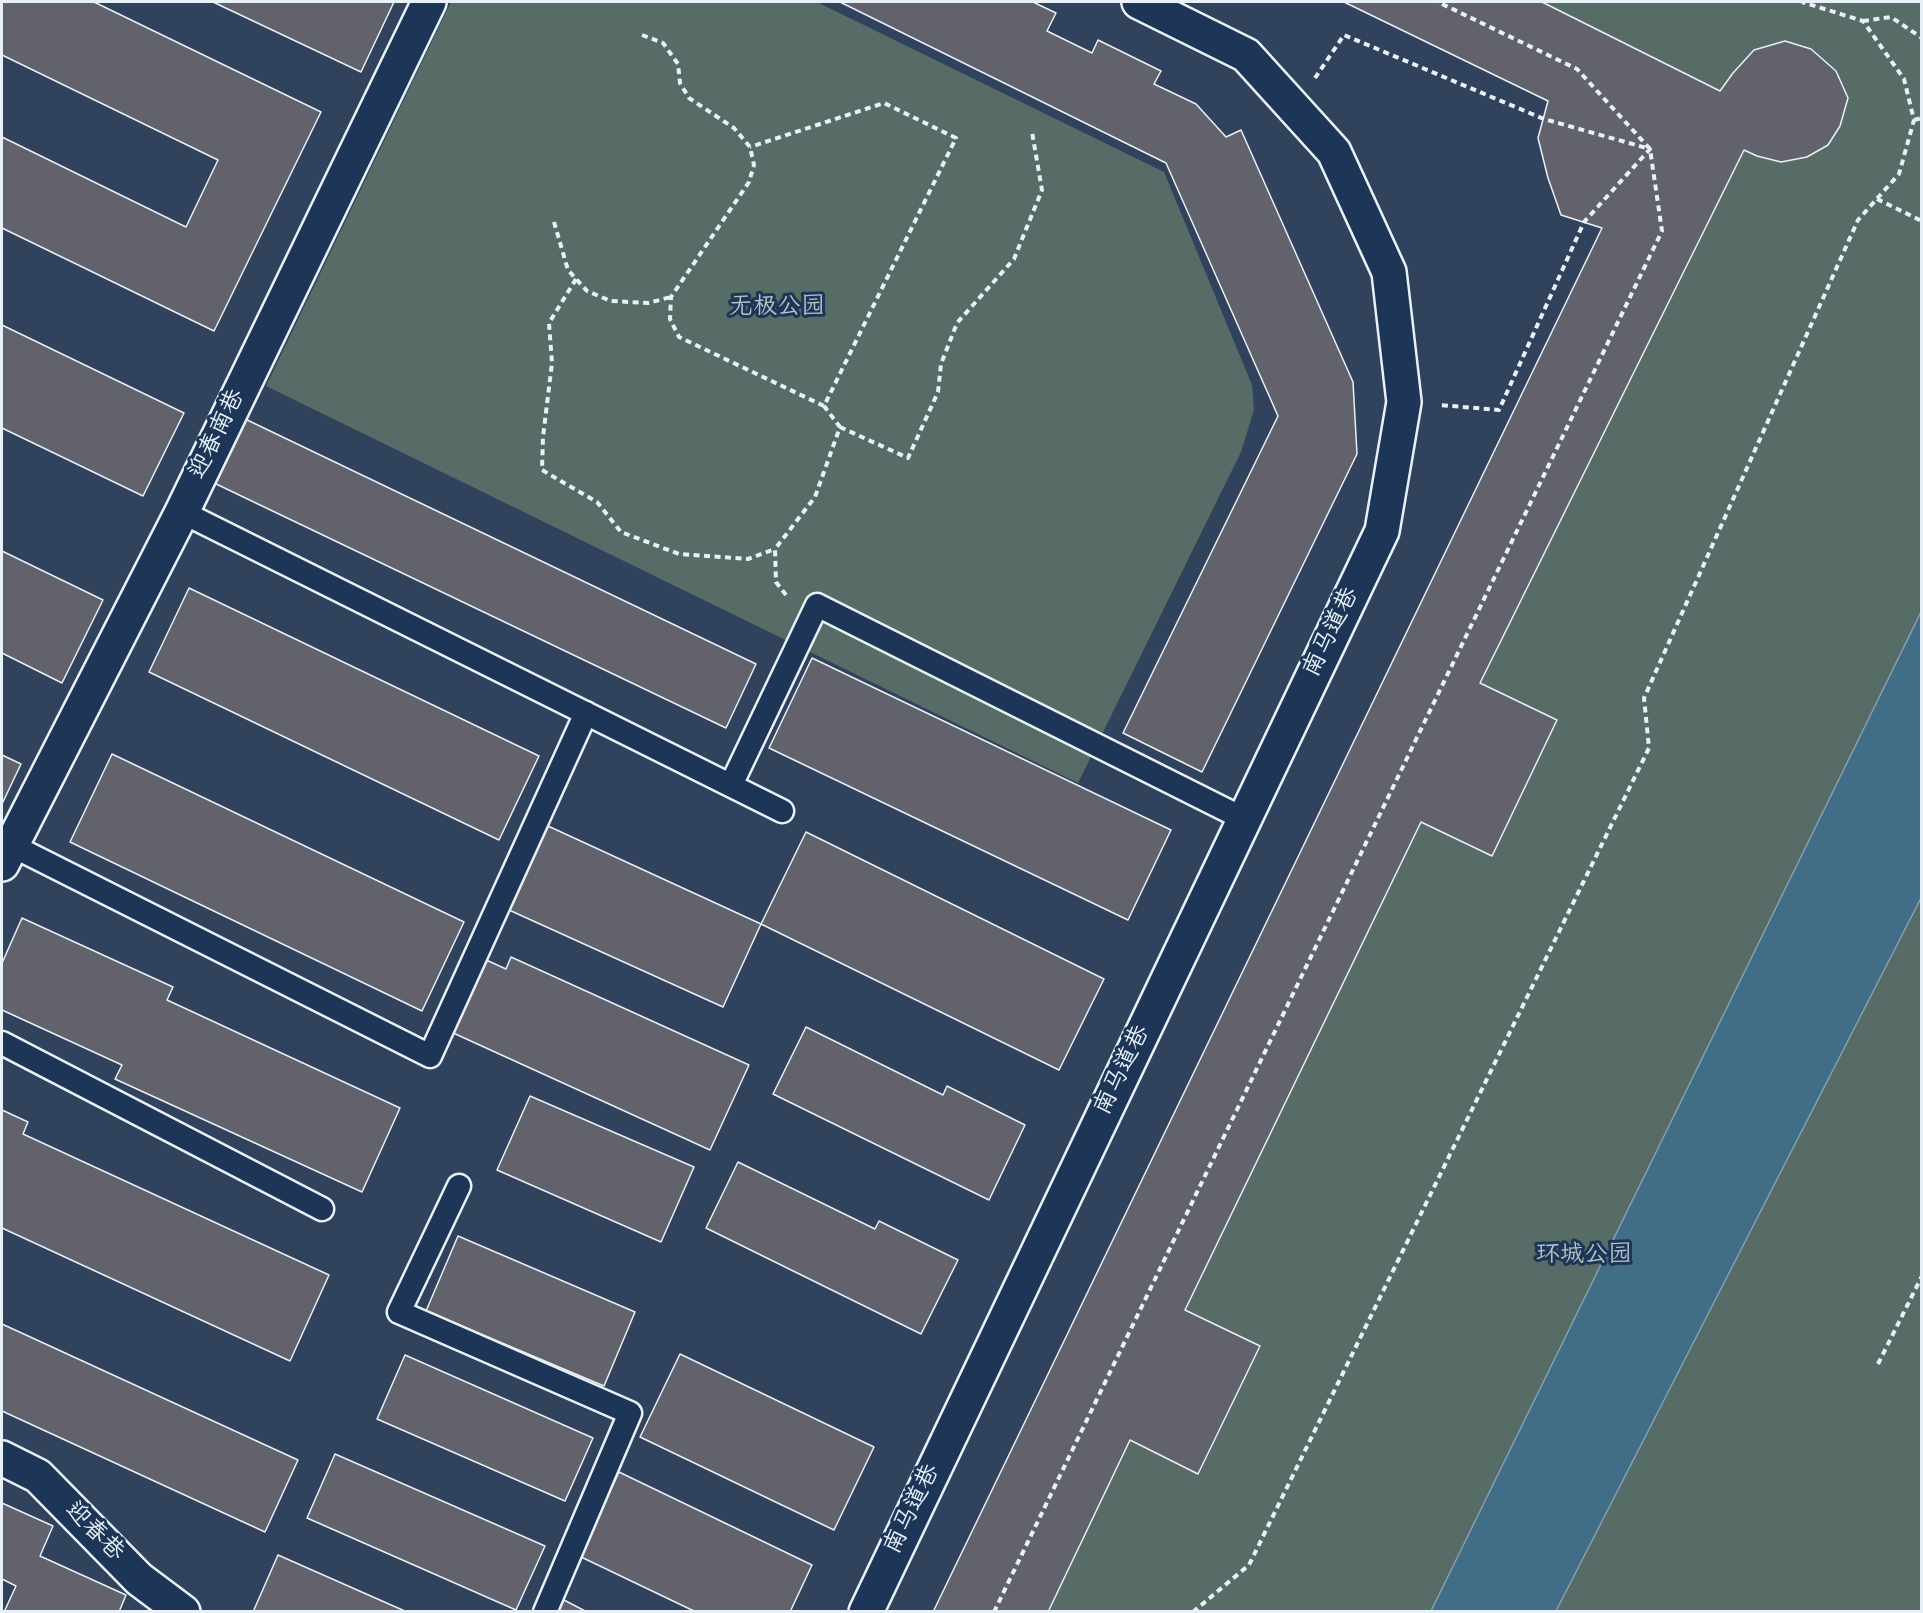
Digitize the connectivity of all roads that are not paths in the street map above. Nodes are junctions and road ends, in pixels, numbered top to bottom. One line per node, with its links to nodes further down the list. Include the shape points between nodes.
1 (429, 2): 3 (street, 迎春南巷)
2 (1139, 2): 7 (street, 南马道巷, via 1246,55 1334,152 1389,272 1404,402 1382,531)
3 (182, 512): 4 (lane); 8 (street, 迎春南巷)
4 (586, 713): 5 (lane); 8 (lane, via 430,1056)
5 (730, 785): 6 (lane); 7 (lane, via 817,605)
6 (782, 811)
7 (1244, 819): 15 (street, 南马道巷)
8 (6, 854)
9 (2, 1043): 11 (lane)
10 (459, 1186): 14 (lane, via 399,1312 630,1413)
11 (322, 1209)
12 (2, 1458): 13 (street, 迎春巷, via 38,1476 139,1579)
13 (183, 1611)
14 (545, 1611)
15 (866, 1611)

